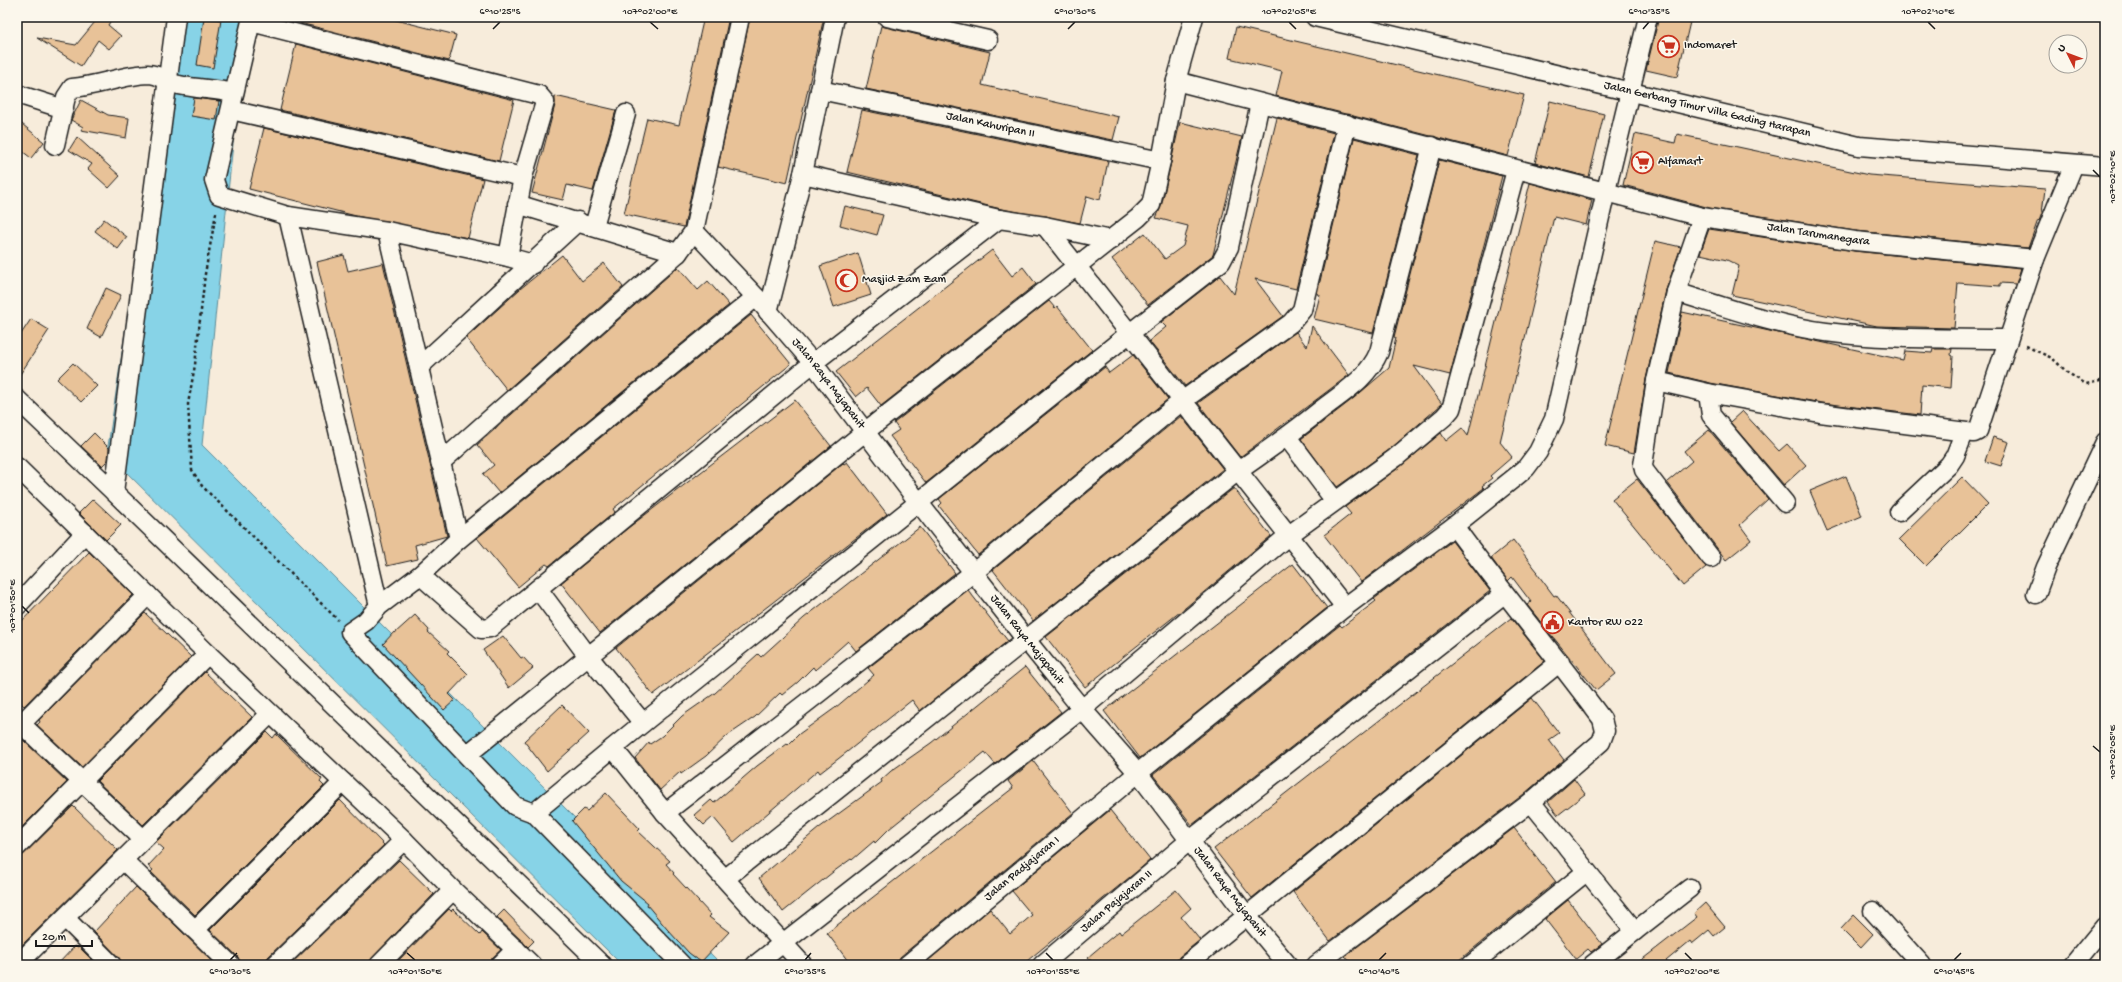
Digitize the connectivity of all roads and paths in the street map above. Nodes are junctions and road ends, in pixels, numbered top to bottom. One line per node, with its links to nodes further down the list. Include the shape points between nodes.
1 (176, 17): 11 (street)
2 (740, 17): 37 (street)
3 (835, 17): 12 (street)
4 (887, 17): 9 (street)
5 (1194, 17): 10 (street)
6 (1315, 17): 13 (street, Jalan Gerbang Timur Villa Gading Harapan)
7 (1648, 17): 13 (street, Jalan Padjajaran I)
8 (252, 20): 15 (street); 27 (street, via 539,95 545,102)
9 (988, 40)
10 (1176, 81): 16 (street, Jalan Tarumanegara); 22 (street)
11 (173, 83): 15 (street, via 213,88); 17 (street, via 157,74 147,74 72,88 66,97); 63 (street)
12 (820, 90): 22 (street, Jalan Kahuripan II); 26 (street)
13 (1631, 92): 23 (street, Jalan Gerbang Timur Villa Gading Harapan, via 1860,146); 28 (street, Jalan Padjajaran I)
14 (17, 94): 17 (street)
15 (232, 101): 27 (street); 29 (street, via 214,180)
16 (1260, 103): 19 (street, Jalan Tarumanegara); 47 (street, via 1229,247 1221,262)
17 (64, 109): 20 (street)
18 (626, 114): 34 (street)
19 (1346, 124): 21 (street, Jalan Tarumanegara); 54 (street, via 1302,310 1291,322)
20 (55, 145)
21 (1432, 146): 25 (street, Jalan Tarumanegara); 58 (street, via 1380,352 1362,378)
22 (1161, 161): 38 (street, via 1151,205)
23 (2074, 164): 24 (street, Jalan Gerbang Timur Villa Gading Harapan); 41 (street)
24 (2105, 166)
25 (1516, 170): 28 (street, Jalan Tarumanegara); 64 (street, via 1451,409 1395,458)
26 (803, 174): 33 (street); 46 (street)
27 (522, 177): 30 (street)
28 (1606, 191): 32 (street, Jalan Tarumanegara); 68 (street, Jalan Padjajaran I, via 1554,419 1538,452 1526,468)
29 (220, 195): 31 (street); 82 (path, via 205,274 195,365 188,398 192,470 202,486)
30 (517, 204): 34 (street); 40 (street)
31 (288, 216): 36 (street); 80 (street)
32 (1702, 217): 41 (street, Jalan Tarumanegara, via 1856,241); 44 (street)
33 (999, 219): 35 (street); 49 (street)
34 (586, 224): 39 (street); 42 (street)
35 (1045, 226): 38 (street); 43 (street)
36 (387, 231): 40 (street); 50 (street)
37 (694, 231): 39 (street); 45 (street, Jalan Raya Majapahit)
38 (1111, 240): 43 (street)
39 (678, 253): 60 (street)
40 (508, 257): 42 (street)
41 (2035, 259): 48 (street)
42 (533, 264): 50 (street)
43 (1078, 265): 47 (street); 56 (street)
44 (1676, 292): 48 (street, via 1772,320 1826,332); 52 (street)
45 (756, 296): 46 (street, Jalan Raya Majapahit); 71 (street)
46 (768, 312): 49 (street, Jalan Raya Majapahit)
47 (1130, 333): 54 (street); 65 (street)
48 (2008, 339): 51 (path, via 2052,358 2068,373 2086,384); 57 (street, via 1978,431 1974,434)
49 (813, 363): 56 (street, Jalan Raya Majapahit); 75 (street)
50 (419, 367): 60 (street)
51 (2105, 380)
52 (1656, 381): 53 (street); 72 (street, via 1643,458 1644,470)
53 (1708, 393): 57 (street, via 1820,414); 66 (street, via 1711,415)
54 (1182, 401): 62 (street); 73 (street)
55 (18, 402): 63 (street)
56 (866, 431): 65 (street, Jalan Raya Majapahit); 85 (street)
57 (1964, 433): 67 (street, via 1949,465)
58 (1287, 437): 62 (street); 64 (street)
59 (2105, 442): 77 (street, via 2046,567)
60 (440, 463): 71 (street)
61 (17, 467): 69 (street)
62 (1238, 471): 70 (street); 83 (street)
63 (114, 492): 124 (street)
64 (1335, 501): 70 (street)
65 (919, 503): 73 (street, Jalan Raya Majapahit); 89 (street)
66 (1786, 503)
67 (1898, 512)
68 (1454, 526): 76 (street); 81 (street, Jalan Padjajaran I)
69 (85, 533): 78 (street); 79 (street)
70 (1289, 535): 81 (street); 87 (street)
71 (459, 539): 74 (street)
72 (1711, 558)
73 (974, 572): 83 (street, Jalan Raya Majapahit); 98 (street)
74 (420, 575): 75 (street, via 481,630 490,628); 80 (street)
75 (538, 589): 85 (street)
76 (1504, 594): 86 (street); 101 (street, Jalan Pajajaran II)
77 (2036, 594)
78 (21, 595)
79 (148, 596): 84 (street); 90 (street)
80 (379, 606): 82 (street, via 366,621)
81 (1345, 606): 93 (street, Jalan Padjajaran I)
82 (350, 632): 92 (street)
83 (1027, 641): 87 (street, Jalan Raya Majapahit); 105 (street)
84 (208, 654): 88 (street); 94 (street)
85 (588, 656): 89 (street); 92 (street)
86 (1560, 662): 96 (street, via 1602,720 1605,731 1601,742); 109 (street)
87 (1082, 709): 93 (street, Jalan Raya Majapahit); 114 (street)
88 (270, 714): 95 (street); 99 (street)
89 (643, 723): 91 (street)
90 (18, 724): 94 (street)
91 (613, 748): 97 (street); 98 (street)
92 (468, 754): 97 (street, via 515,806)
93 (1138, 773): 101 (street, Jalan Raya Majapahit); 128 (street, Jalan Padjajaran I)
94 (81, 782): 99 (street); 102 (street)
95 (343, 782): 100 (street); 112 (street)
96 (1531, 802): 104 (street); 131 (street)
97 (534, 813): 125 (street)
98 (665, 813): 105 (street)
99 (143, 839): 103 (street)
100 (404, 840): 107 (street); 120 (street)
101 (1189, 841): 109 (street, Jalan Raya Majapahit); 116 (street, Jalan Pajajaran II)
102 (17, 847)
103 (123, 860): 110 (street); 112 (street)
104 (1586, 872): 113 (street); 132 (street)
105 (726, 878): 114 (street)
106 (1690, 888): 113 (street)
107 (453, 890): 115 (street); 121 (street)
108 (1873, 911): 134 (street)
109 (1247, 916): 129 (street); 130 (street, Jalan Raya Majapahit)
110 (64, 918): 117 (street); 118 (street)
111 (2105, 926): 135 (street)
112 (195, 930): 119 (street)
113 (1635, 931): 133 (street)
114 (783, 943): 126 (street); 127 (street)
115 (516, 949): 122 (street); 123 (street)
116 (1045, 964)
117 (17, 965)
118 (112, 965)
119 (231, 965)
120 (275, 965)
121 (379, 965)
122 (500, 965)
123 (532, 965)
124 (602, 965)
125 (682, 965)
126 (755, 965)
127 (803, 965)
128 (907, 965)
129 (1186, 965)
130 (1288, 965)
131 (1316, 965)
132 (1471, 965)
133 (1592, 965)
134 (1922, 965)
135 (2073, 965)

